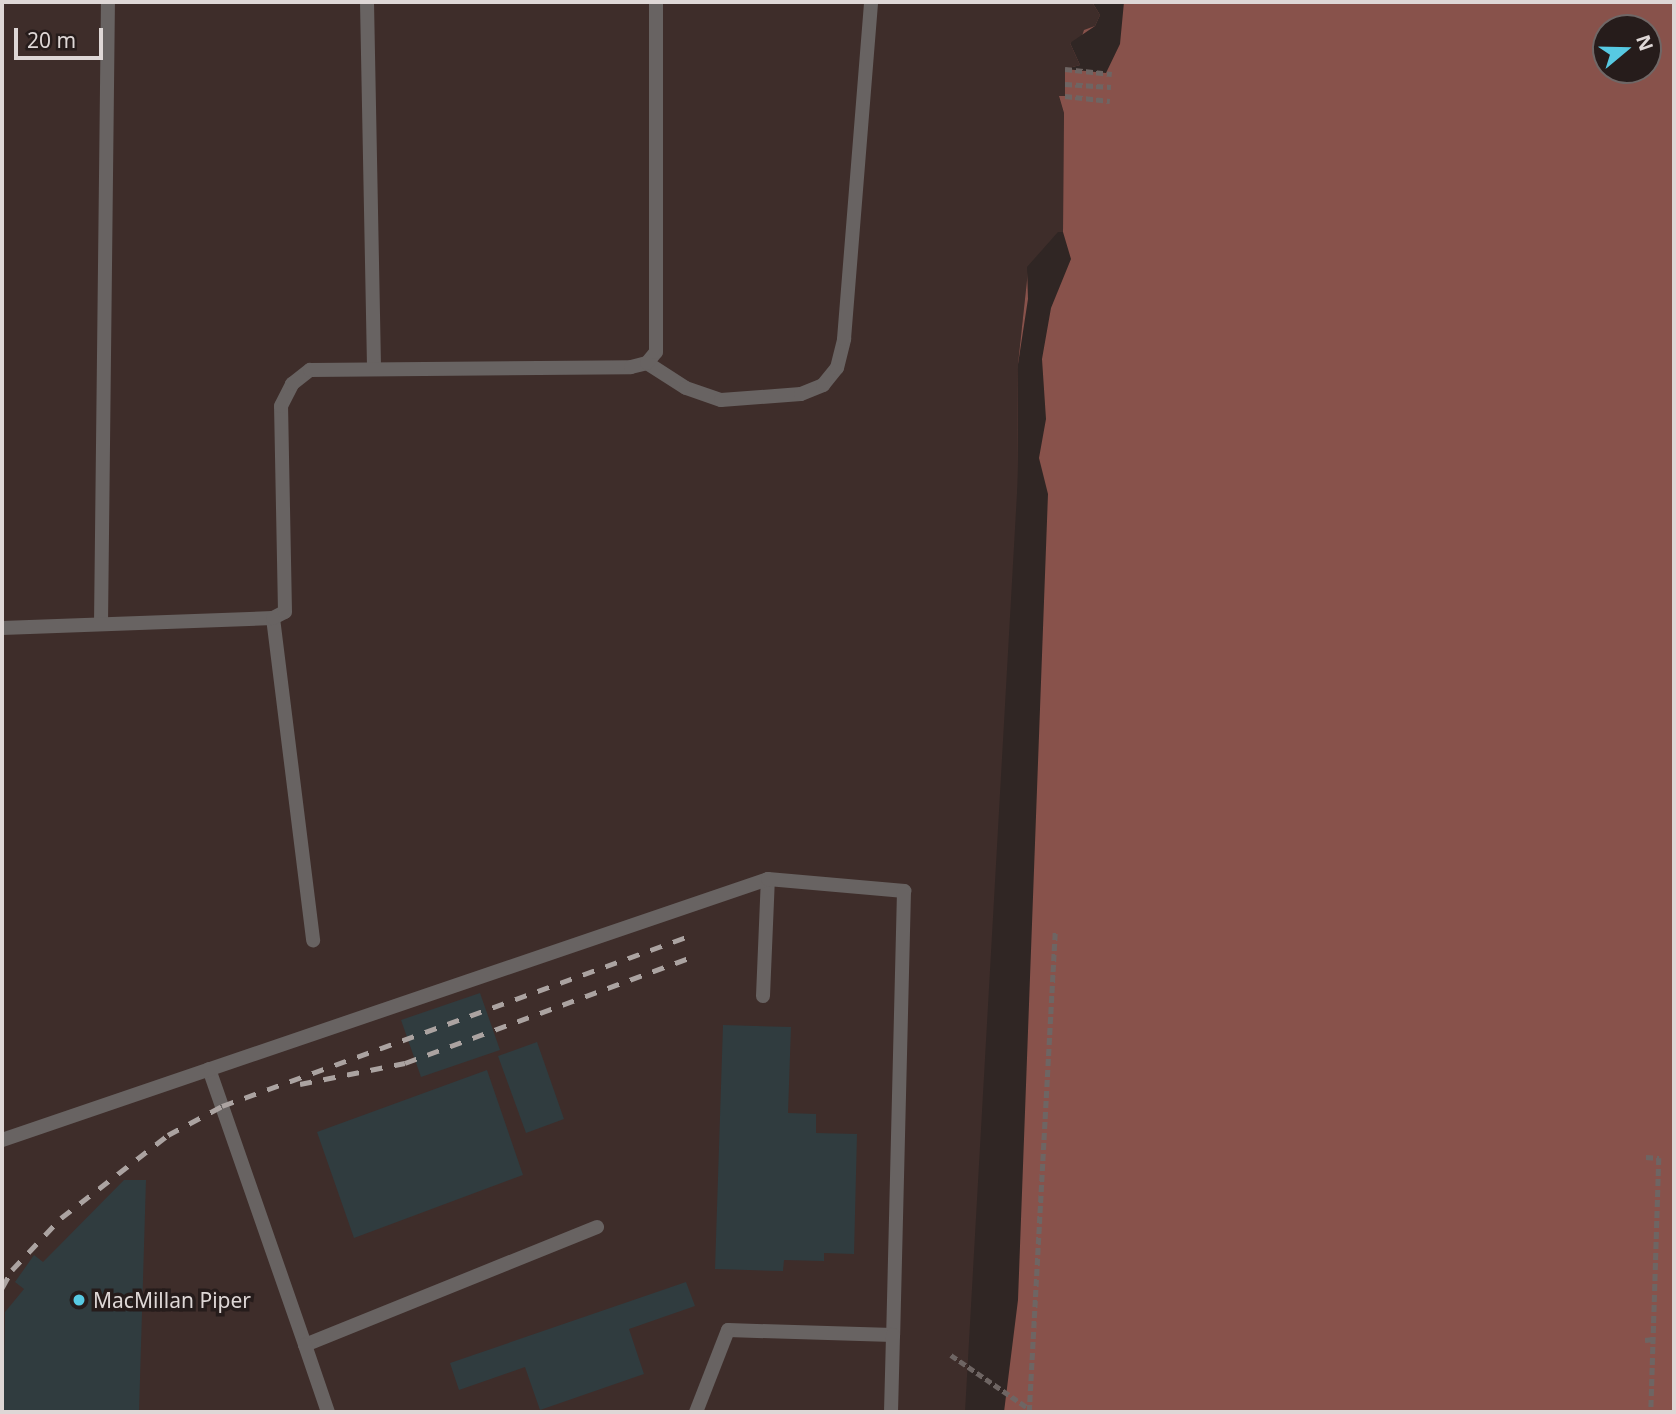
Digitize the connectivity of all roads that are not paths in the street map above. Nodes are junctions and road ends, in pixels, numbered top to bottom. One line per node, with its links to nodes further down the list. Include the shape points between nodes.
1 (108, 2): 8 (lane)
2 (367, 2): 6 (lane)
3 (656, 2): 5 (lane, via 656,352)
4 (871, 2): 5 (lane, via 844,339 837,368 823,385 801,394 721,400 687,388)
5 (647, 363): 6 (lane, via 631,368)
6 (374, 369): 7 (lane, via 310,370 292,384 281,406 285,612)
7 (273, 618): 8 (lane); 11 (lane)
8 (101, 624): 9 (lane)
9 (2, 628)
10 (768, 879): 12 (lane); 13 (lane); 16 (lane, via 904,891)
11 (313, 941)
12 (763, 996)
13 (209, 1069): 14 (lane); 17 (lane)
14 (2, 1140)
15 (597, 1227): 17 (lane)
16 (893, 1335): 19 (lane, via 728,1330); 20 (lane)
17 (305, 1345): 18 (lane)
18 (328, 1412)
19 (696, 1412)
20 (891, 1412)

